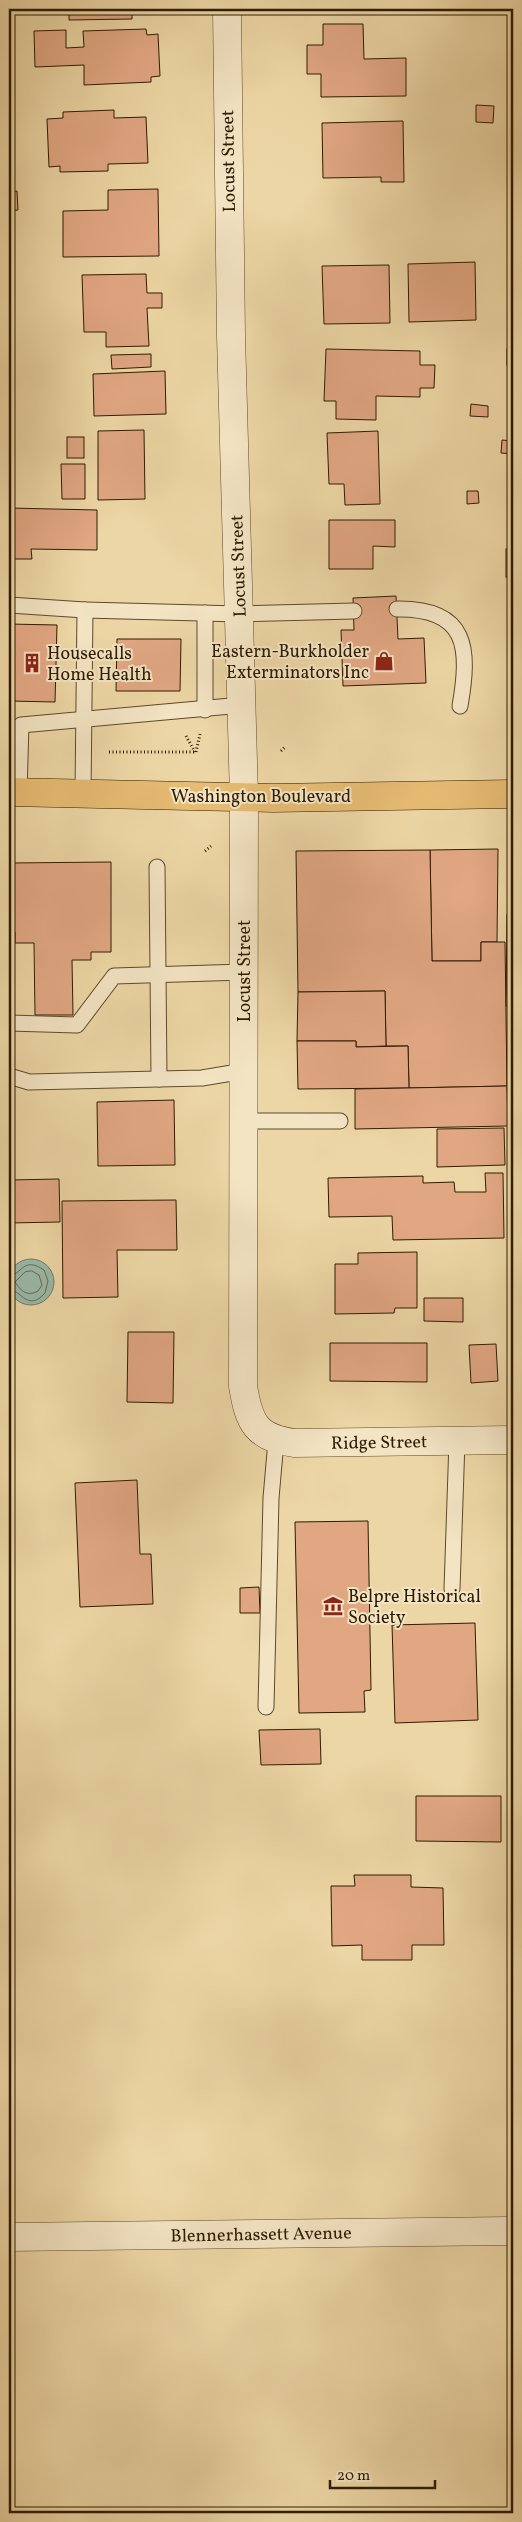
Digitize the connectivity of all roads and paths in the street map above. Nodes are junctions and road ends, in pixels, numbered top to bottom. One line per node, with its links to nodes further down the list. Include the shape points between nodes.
1 (227, 9): 7 (street, Locust Street)
2 (9, 605): 4 (lane)
3 (397, 608): 9 (lane, via 436,613 453,626 464,646 466,674)
4 (85, 610): 6 (lane); 11 (lane)
5 (354, 611): 7 (lane)
6 (205, 613): 7 (lane); 10 (lane)
7 (239, 614): 8 (street, Locust Street)
8 (242, 705): 10 (lane); 19 (street, Locust Street)
9 (460, 706)
10 (205, 710): 11 (lane)
11 (84, 720): 14 (lane); 16 (lane, via 21,725)
12 (285, 747): 13 (path)
13 (281, 751)
14 (84, 752): 15 (path); 17 (lane)
15 (196, 752)
16 (14, 792): 17 (main road, Washington Boulevard)
17 (83, 794): 19 (main road, Washington Boulevard)
18 (513, 794): 19 (main road, Washington Boulevard)
19 (244, 797): 23 (street, Locust Street)
20 (211, 846): 21 (path)
21 (205, 851)
22 (157, 867): 24 (lane)
23 (244, 972): 24 (lane); 26 (street, Locust Street)
24 (159, 975): 25 (lane, via 114,976 77,1025); 28 (lane)
25 (9, 1023)
26 (244, 1071): 28 (lane, via 202,1078); 29 (street, Locust Street)
27 (9, 1076): 28 (lane, via 29,1082)
28 (158, 1079)
29 (244, 1121): 30 (lane); 32 (street, Locust Street, via 243,1386 252,1421 262,1433)
30 (340, 1121)
31 (513, 1440): 33 (street, Ridge Street)
32 (276, 1441): 33 (street, Ridge Street); 35 (lane, via 271,1498)
33 (457, 1441): 34 (lane)
34 (452, 1588)
35 (266, 1707)
36 (513, 2231): 37 (street, Blennerhassett Avenue)
37 (9, 2237)

